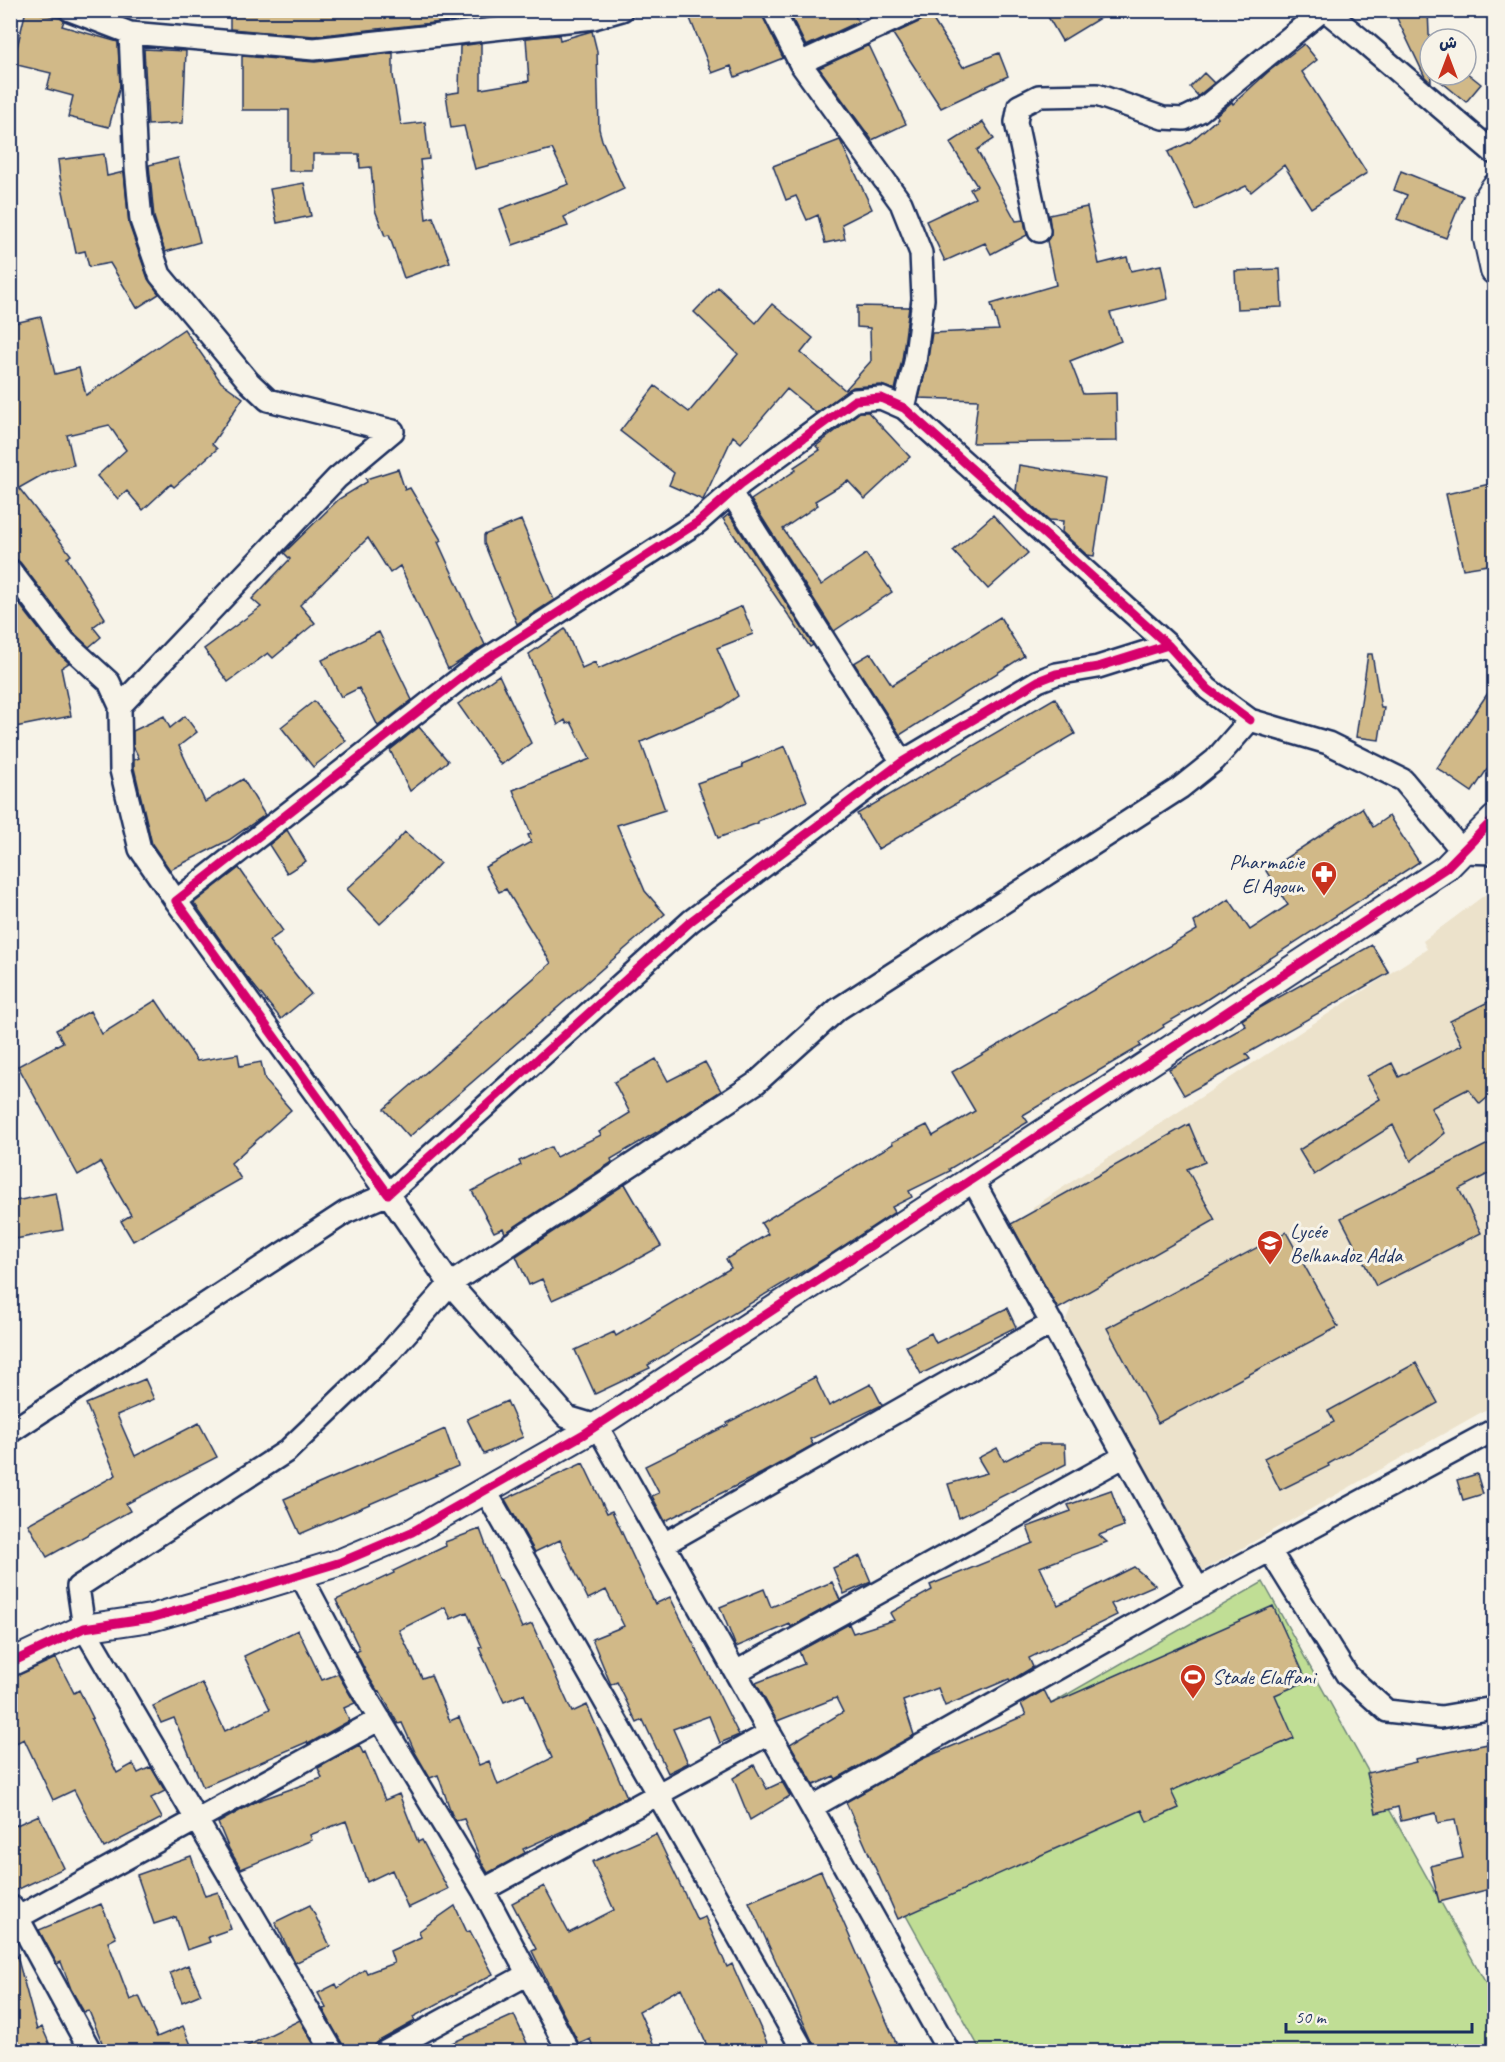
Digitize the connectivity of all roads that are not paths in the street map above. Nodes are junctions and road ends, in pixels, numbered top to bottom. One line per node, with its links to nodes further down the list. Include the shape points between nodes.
1 (70, 10): 6 (street)
2 (622, 10): 6 (street, via 571,21 314,49)
3 (773, 10): 7 (street)
4 (915, 10): 7 (street)
5 (1324, 10): 8 (street); 10 (street, via 1200,111 1184,119 1163,118 1097,95 1039,96 1019,106 1016,122)
6 (130, 33): 16 (street, via 141,220 160,275 268,400 393,431 337,478)
7 (800, 63): 12 (street, via 901,203 921,253 923,299)
8 (1494, 153)
9 (1494, 188): 11 (street, via 1487,199 1487,239)
10 (1039, 231)
11 (1494, 271)
12 (904, 408): 13 (street, via 881,398 855,400); 15 (street)
13 (731, 494): 18 (street); 22 (street, via 698,522 476,666)
14 (10, 570): 16 (street, via 65,642 109,682)
15 (1168, 645): 17 (street, via 1208,689); 18 (street, via 1038,681)
16 (120, 706): 22 (street, via 120,770 140,849)
17 (1250, 720): 20 (street, via 1328,743 1404,780); 25 (street, via 1215,760 1180,788 838,1010 756,1083)
18 (902, 762): 24 (street, via 691,921)
19 (1494, 819): 20 (street)
20 (1462, 852): 21 (street); 23 (street, via 1446,868)
21 (1494, 853)
22 (176, 901): 24 (street)
23 (972, 1179): 26 (street); 27 (street)
24 (387, 1194): 25 (street); 29 (street, via 346,1212)
25 (450, 1284): 27 (street, via 567,1417); 36 (street, via 387,1354 287,1451 78,1587)
26 (1052, 1323): 30 (street); 32 (street)
27 (597, 1426): 31 (street); 32 (street)
28 (1494, 1430): 33 (street)
29 (10, 1432)
30 (1125, 1456): 35 (street); 38 (street)
31 (485, 1490): 34 (street, via 412,1532); 42 (street)
32 (664, 1544): 38 (street)
33 (1270, 1551): 35 (street); 39 (street, via 1347,1676 1387,1712 1441,1717)
34 (300, 1574): 36 (street, via 151,1618); 40 (street)
35 (1198, 1590): 43 (street)
36 (84, 1628): 37 (street); 44 (street)
37 (10, 1663)
38 (736, 1672): 41 (street)
39 (1494, 1708)
40 (380, 1719): 44 (street); 45 (street)
41 (770, 1733): 42 (street); 43 (street)
42 (658, 1795): 45 (street); 52 (street)
43 (812, 1807): 53 (street)
44 (197, 1819): 46 (street); 49 (street)
45 (483, 1890): 47 (street)
46 (14, 1912): 48 (street)
47 (528, 1974): 50 (street); 51 (street)
48 (91, 2052)
49 (333, 2052)
50 (385, 2052)
51 (569, 2052)
52 (804, 2052)
53 (949, 2052)

